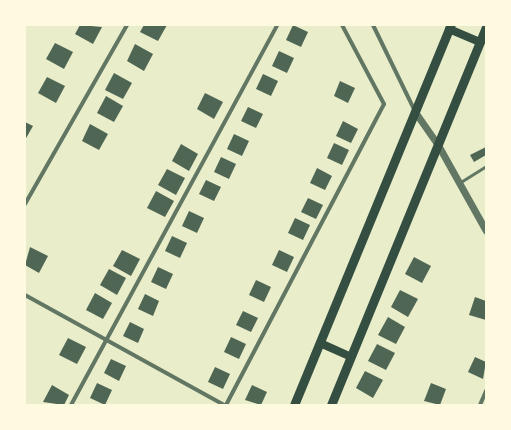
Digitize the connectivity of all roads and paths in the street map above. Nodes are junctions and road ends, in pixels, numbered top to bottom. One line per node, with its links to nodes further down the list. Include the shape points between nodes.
1 (126, 25): 12 (street)
2 (277, 25): 15 (street)
3 (342, 25): 20 (street, via 384,104)
4 (373, 25): 8 (street)
5 (450, 27): 7 (main road); 8 (main road)
6 (486, 28): 7 (main road)
7 (480, 42): 9 (main road)
8 (415, 112): 9 (street); 16 (main road)
9 (438, 145): 11 (street); 17 (main road)
10 (486, 166): 11 (lane)
11 (459, 183): 13 (street)
12 (25, 204)
13 (486, 231)
14 (25, 295): 15 (street)
15 (107, 337): 19 (street); 20 (street)
16 (320, 343): 17 (main road); 21 (main road)
17 (351, 357): 22 (main road)
18 (486, 391): 23 (street)
19 (71, 405)
20 (225, 405)
21 (294, 405)
22 (331, 405)
23 (480, 405)

